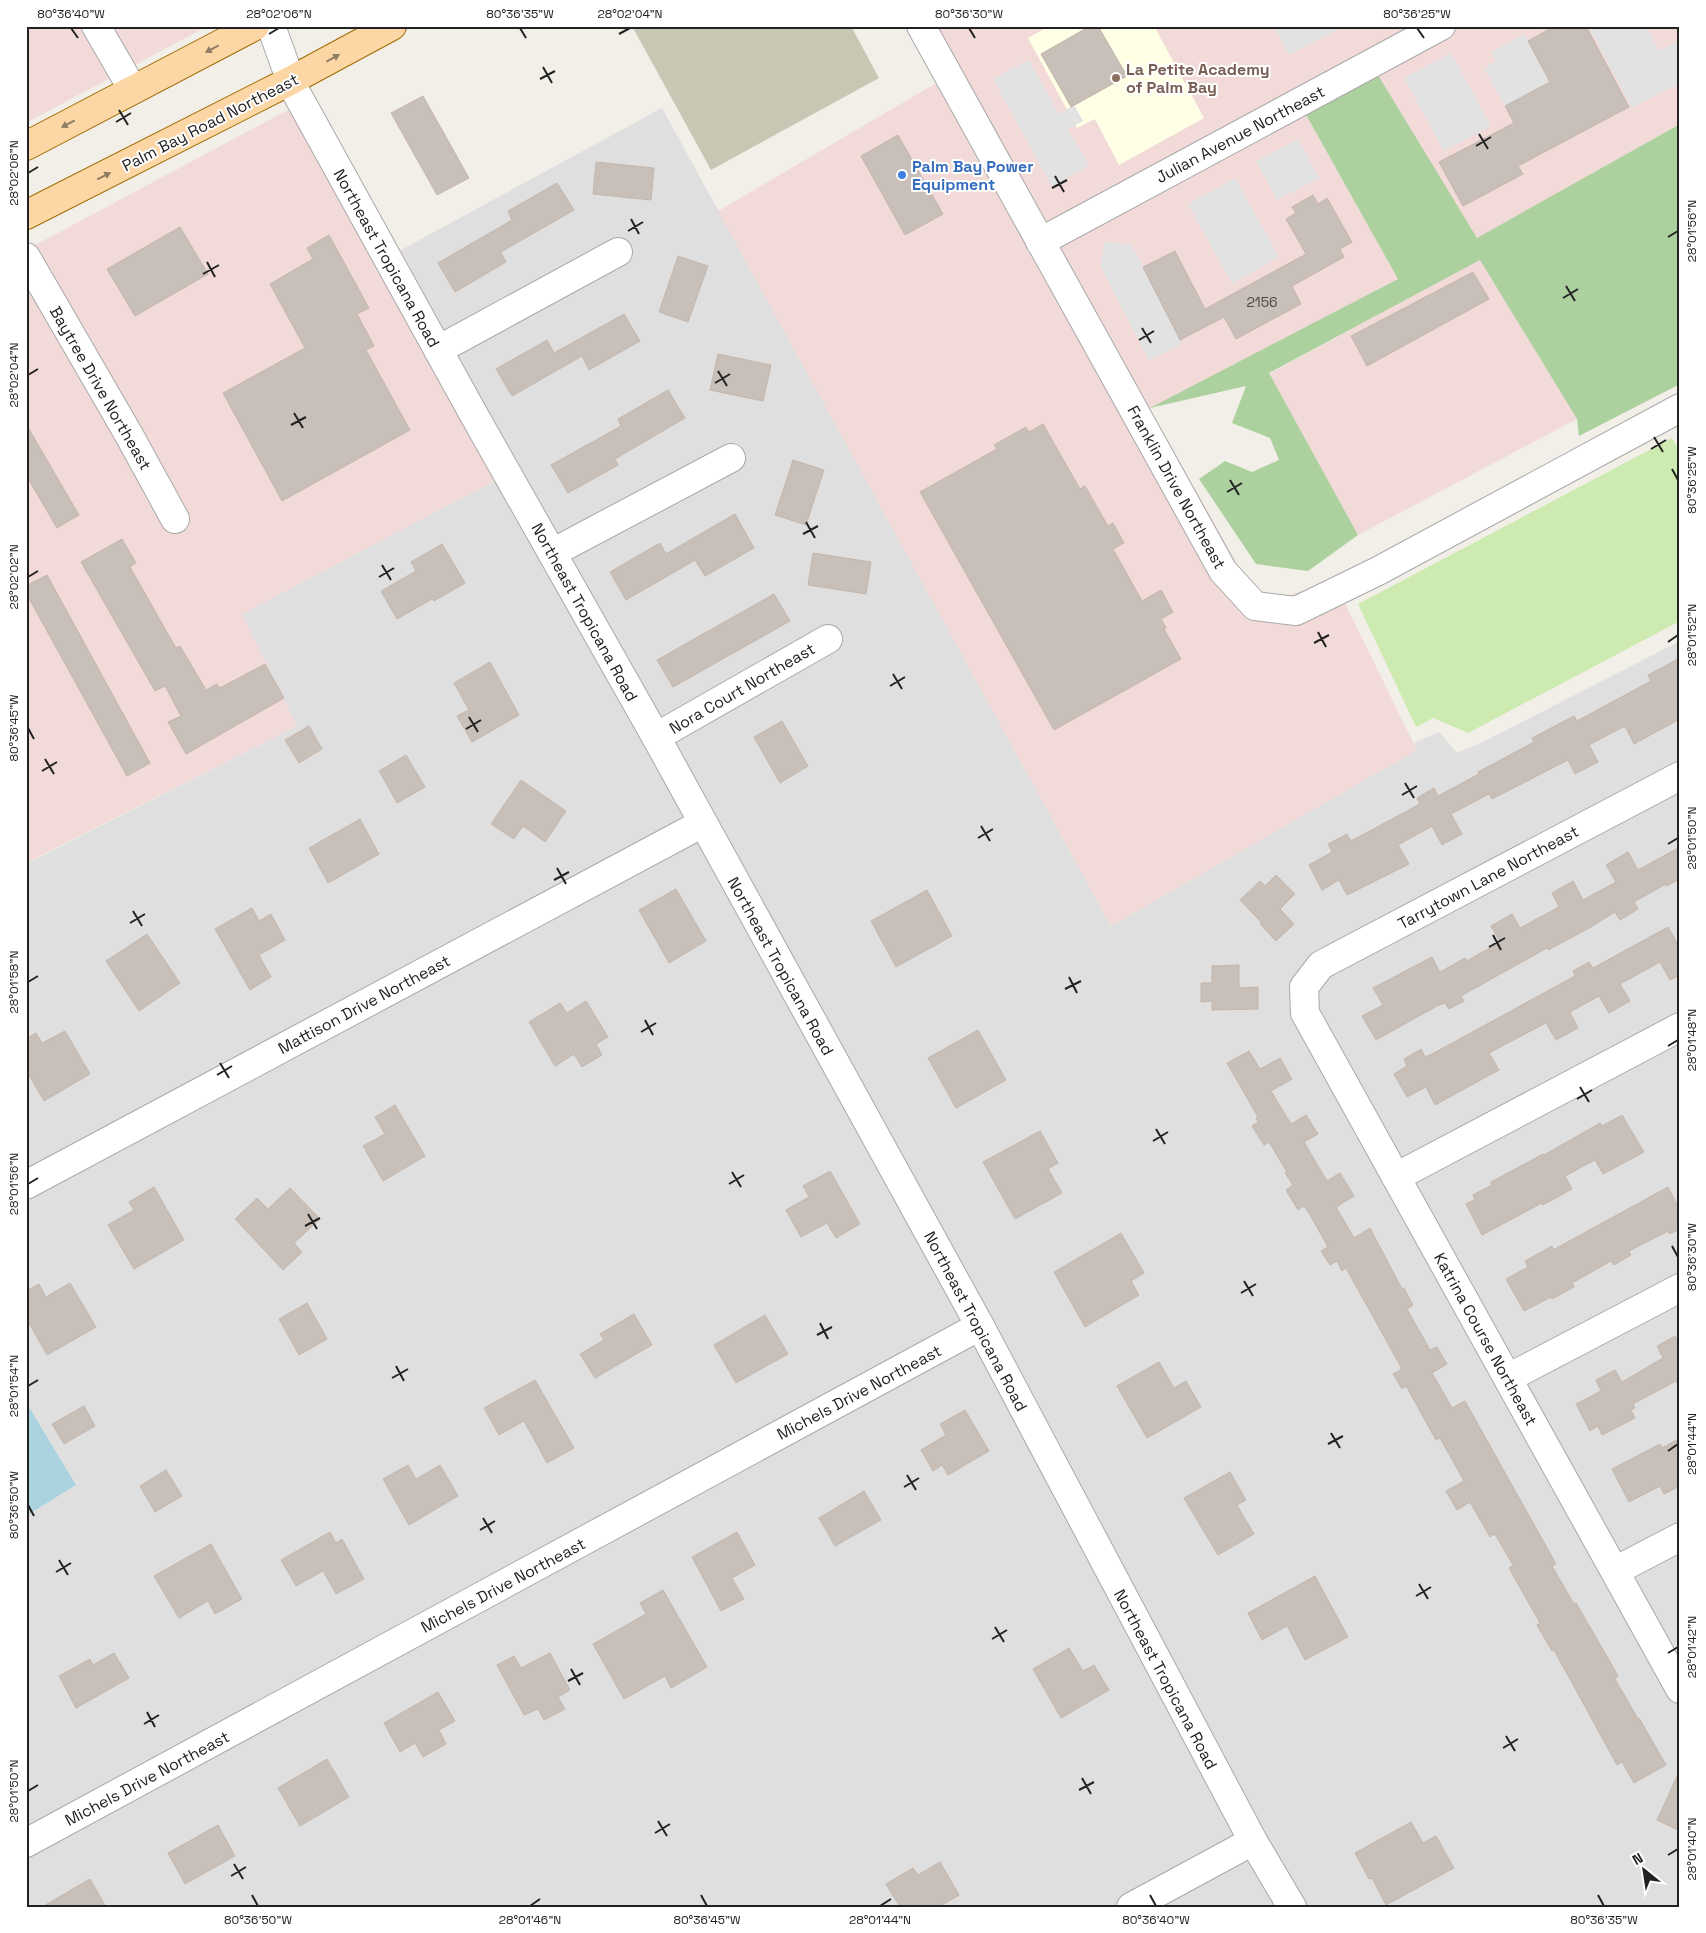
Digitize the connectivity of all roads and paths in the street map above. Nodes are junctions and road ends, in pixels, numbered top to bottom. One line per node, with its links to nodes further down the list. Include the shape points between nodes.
1 (96, 26): 8 (street)
2 (255, 26): 8 (main road, one-way to 8)
3 (270, 26): 7 (street, Northeast Tropicana Road)
4 (392, 26): 7 (main road, Palm Bay Road Northeast, one-way to 4)
5 (920, 26): 11 (street, Franklin Drive Northeast)
6 (1441, 26): 11 (street, Julian Avenue Northeast)
7 (290, 81): 10 (main road, Palm Bay Road Northeast, one-way to 7); 14 (street, Northeast Tropicana Road)
8 (132, 90): 9 (main road, one-way to 9)
9 (26, 146)
10 (26, 216)
11 (1040, 242): 15 (street, Franklin Drive Northeast, via 1223,572 1255,606 1296,611 1378,571)
12 (618, 252): 14 (street)
13 (26, 257): 17 (street, Baytree Drive Northeast)
14 (438, 350): 18 (street, Northeast Tropicana Road)
15 (1680, 408)
16 (731, 458): 18 (street)
17 (175, 519)
18 (552, 553): 20 (street, Northeast Tropicana Road)
19 (828, 639): 20 (street, Nora Court Northeast)
20 (656, 737): 22 (street, Northeast Tropicana Road)
21 (1680, 776): 23 (street, Tarrytown Lane Northeast, via 1321,965)
22 (703, 823): 26 (street, Mattison Drive Northeast); 28 (street, Northeast Tropicana Road)
23 (1304, 987): 25 (street, Katrina Course Northeast, via 1305,1013)
24 (1680, 1028): 25 (street)
25 (1396, 1177): 29 (street, Katrina Course Northeast)
26 (26, 1185)
27 (1680, 1288): 29 (street)
28 (980, 1326): 33 (street, Northeast Tropicana Road); 34 (street, Michels Drive Northeast)
29 (1508, 1378): 31 (street, Katrina Course Northeast)
30 (1680, 1537): 31 (street)
31 (1615, 1571): 32 (street, Katrina Course Northeast)
32 (1680, 1689)
33 (1252, 1841): 35 (street); 36 (street, Northeast Tropicana Road)
34 (26, 1843)
35 (1131, 1907)
36 (1292, 1907)

